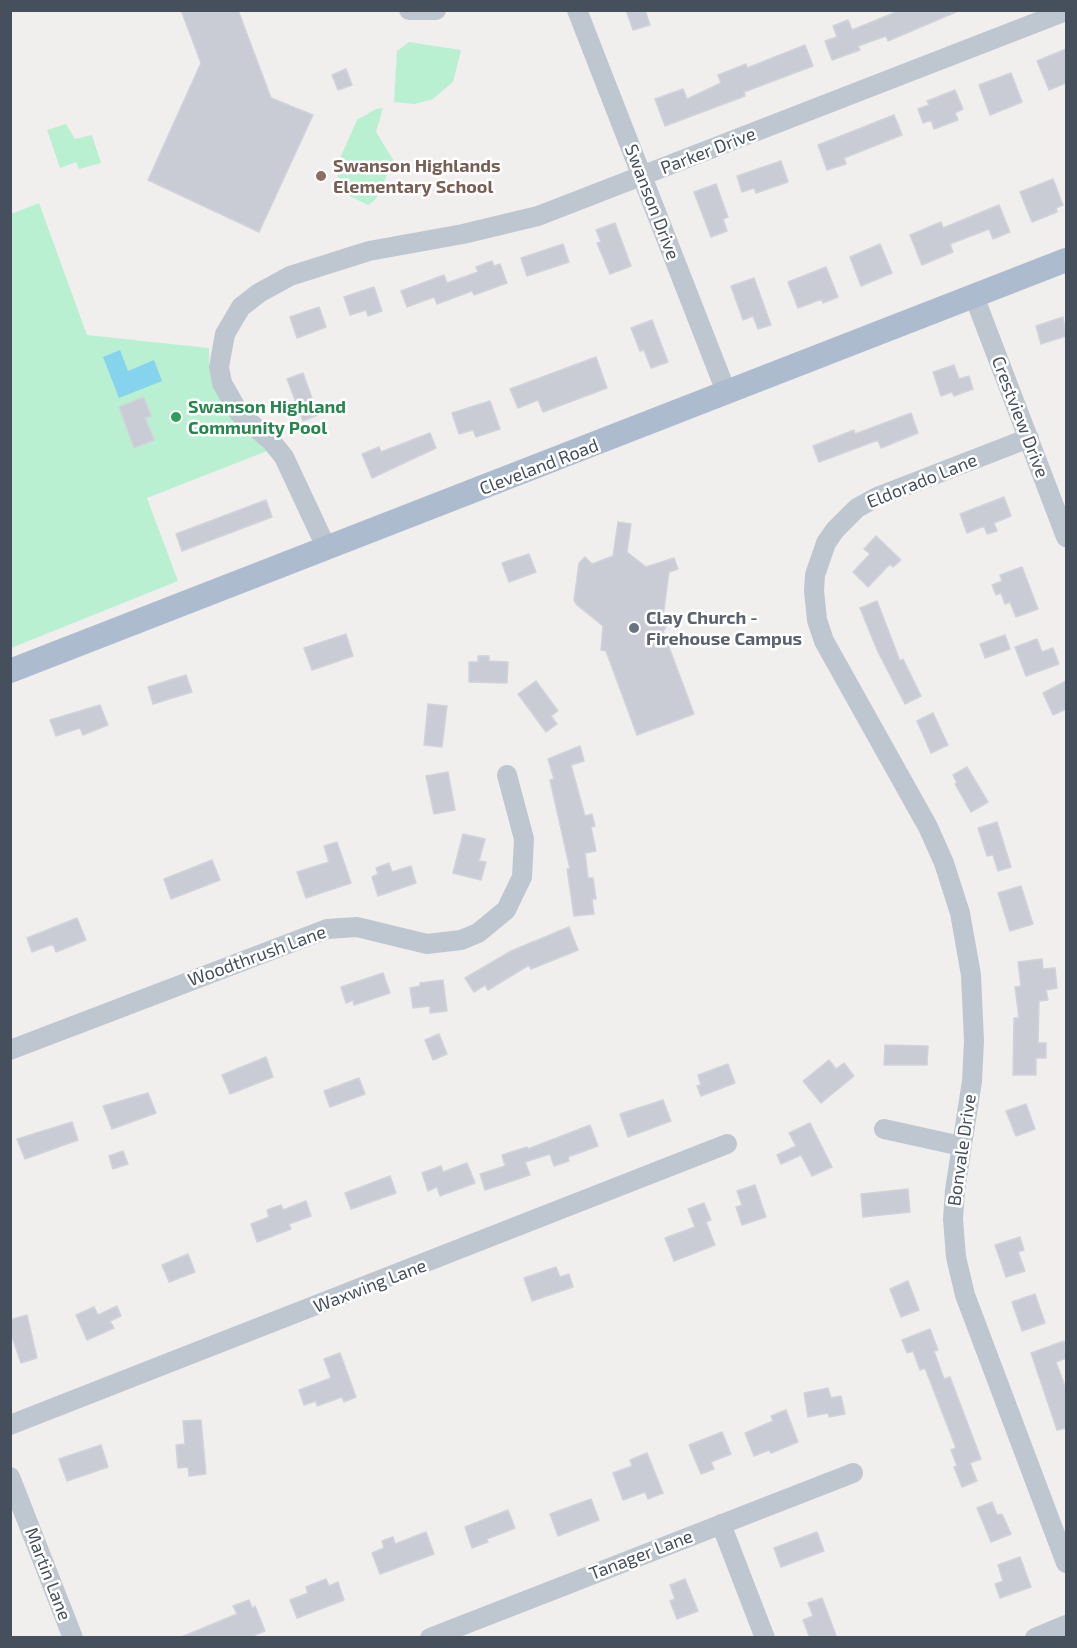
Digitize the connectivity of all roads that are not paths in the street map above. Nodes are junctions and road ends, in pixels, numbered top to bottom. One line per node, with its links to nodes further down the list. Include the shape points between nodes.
1 (409, 10): 2 (street)
2 (436, 10)
3 (577, 10): 5 (street, Swanson Drive)
4 (1066, 11): 5 (street, Parker Drive)
5 (642, 177): 8 (street, Swanson Drive); 12 (street, Parker Drive, via 538,216 340,259 290,276 241,307 225,334 219,367 222,383 239,413 284,457)
6 (1066, 260): 7 (main road, Cleveland Road)
7 (974, 296): 8 (main road, Cleveland Road); 9 (street, Crestview Drive)
8 (727, 394): 12 (main road, Cleveland Road)
9 (1029, 438): 10 (street, Crestview Drive); 14 (street, Eldorado Lane, via 877,497 846,518 826,543 815,575 817,620 832,656)
10 (1062, 514): 11 (street, Crestview Drive)
11 (1066, 537)
12 (327, 549): 13 (main road, Cleveland Road)
13 (10, 671)
14 (879, 738): 19 (street, Bonvale Drive, via 928,827 960,913 969,958 974,1041)
15 (507, 775): 16 (street, Woodthrush Lane, via 524,839 522,877 506,910 478,933 461,940 427,944 357,927 327,929)
16 (10, 1050)
17 (884, 1129): 19 (street)
18 (727, 1144): 20 (street, Waxwing Lane)
19 (961, 1146): 24 (street, Bonvale Drive, via 953,1219 959,1275)
20 (10, 1425)
21 (853, 1473): 23 (street, Tanager Lane)
22 (10, 1477): 26 (street, Martin Lane)
23 (722, 1524): 27 (street, Tanager Lane); 28 (street)
24 (1066, 1563)
25 (1066, 1625): 29 (street)
26 (73, 1638)
27 (430, 1638)
28 (765, 1638)
29 (1035, 1638)

